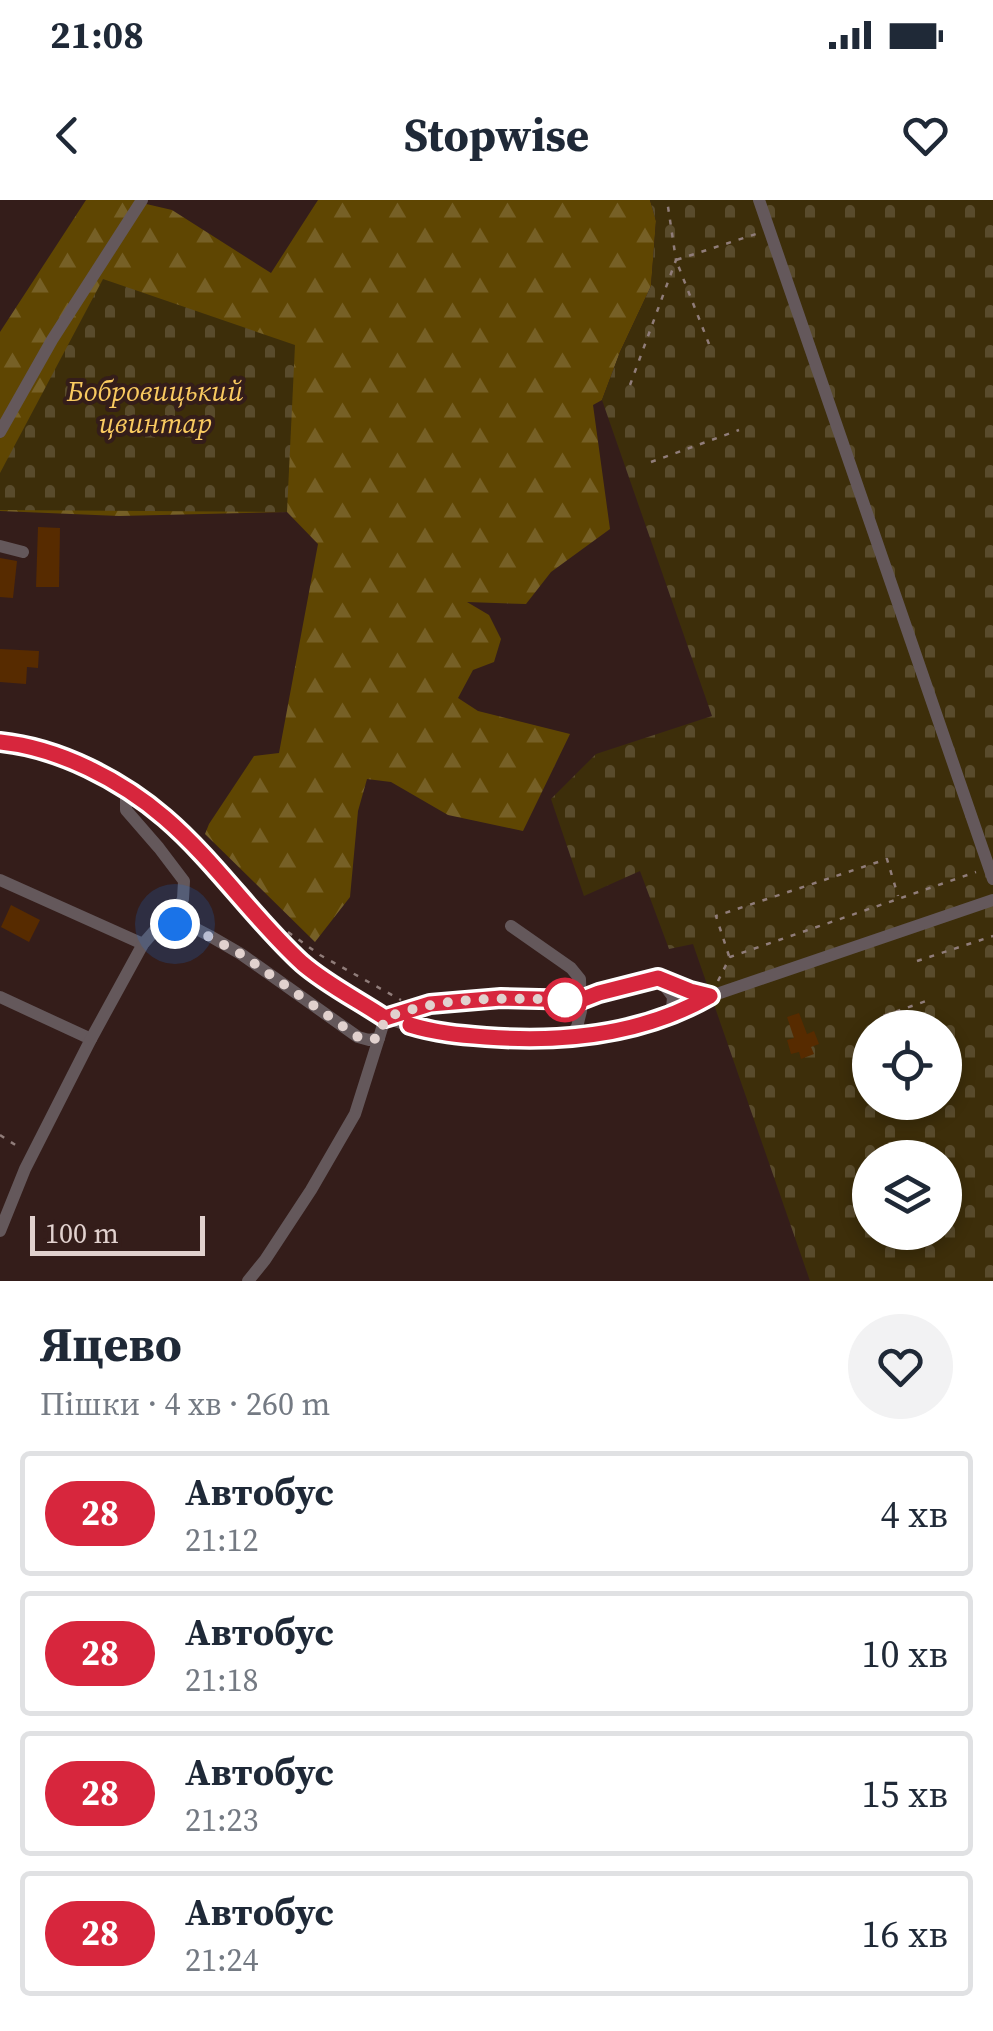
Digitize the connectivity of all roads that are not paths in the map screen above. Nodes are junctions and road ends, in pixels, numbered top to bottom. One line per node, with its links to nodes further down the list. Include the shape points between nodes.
1 (142, 200): 3 (street)
2 (759, 200): 8 (street)
3 (0, 432)
4 (0, 546): 5 (street)
5 (23, 552)
6 (0, 742): 7 (street, via 53,755)
7 (126, 790): 12 (street, via 126,810 184,882 184,898 170,921); 18 (street, via 166,818 305,966)
8 (991, 873)
9 (0, 880): 13 (street)
10 (993, 900): 15 (street)
11 (512, 926): 17 (street, via 572,968)
12 (156, 928): 13 (street); 20 (street, via 189,926 241,954 358,1037)
13 (143, 944): 22 (street)
14 (658, 978): 15 (street); 17 (street); 19 (street, via 674,997)
15 (710, 996): 19 (street)
16 (0, 997): 22 (street)
17 (581, 1000): 18 (street, via 430,1004); 21 (street)
18 (385, 1018): 20 (street); 21 (street, via 436,1033)
19 (661, 1019): 21 (street)
20 (379, 1038): 24 (street, via 355,1114)
21 (568, 1038)
22 (90, 1040): 23 (street)
23 (0, 1230)
24 (248, 1281)

